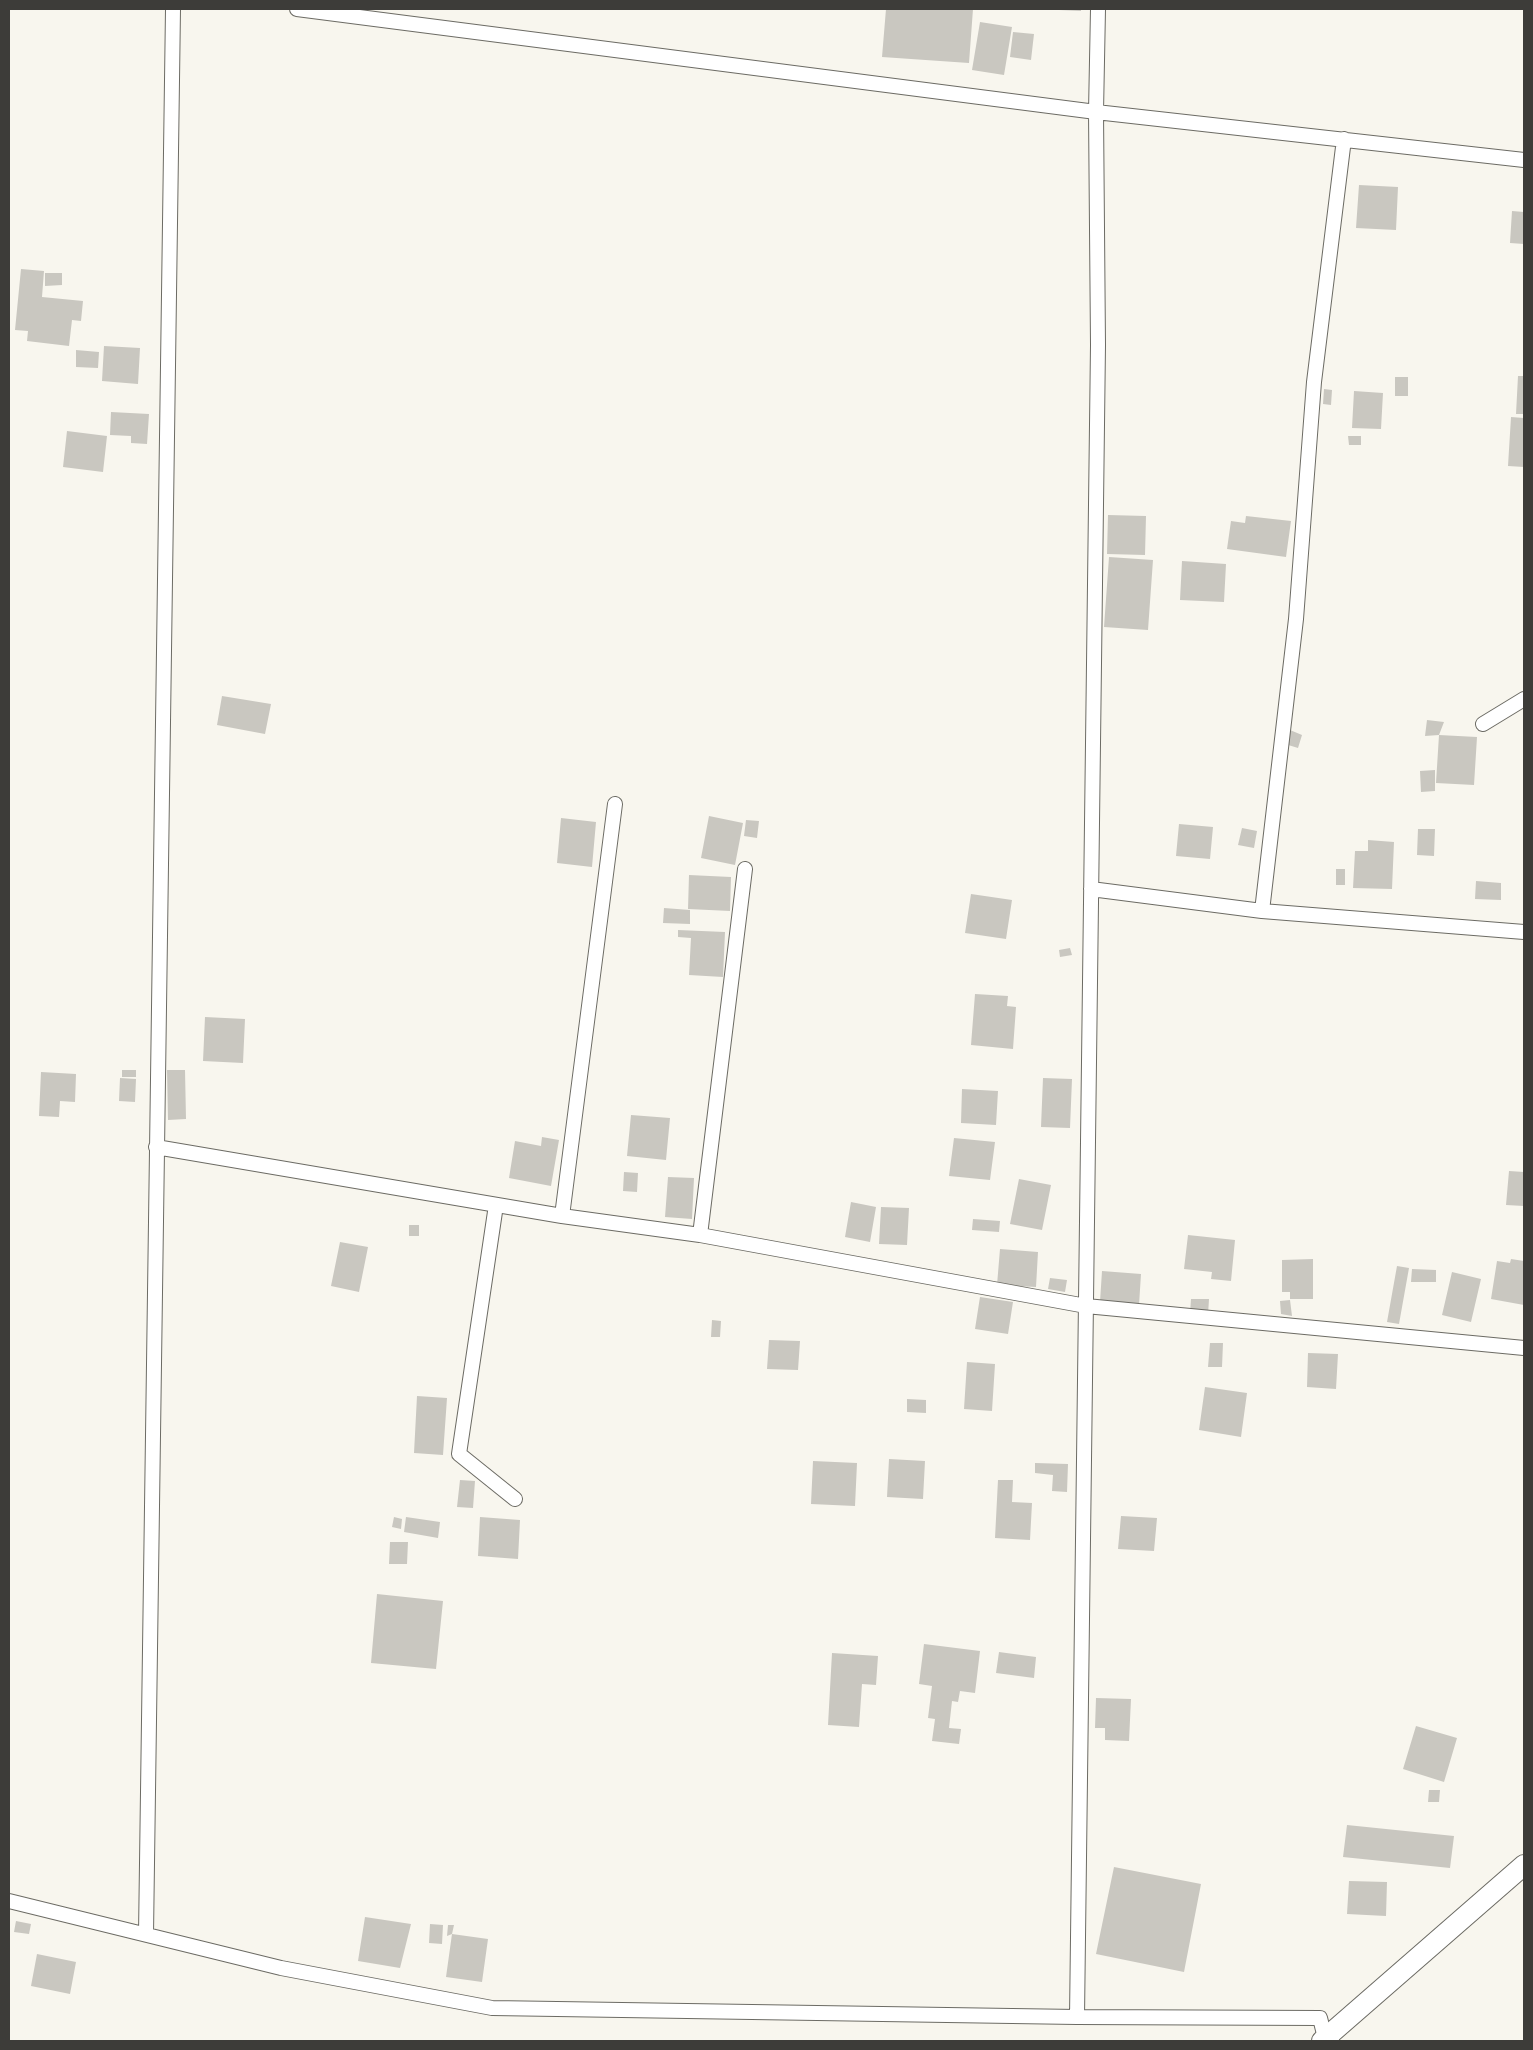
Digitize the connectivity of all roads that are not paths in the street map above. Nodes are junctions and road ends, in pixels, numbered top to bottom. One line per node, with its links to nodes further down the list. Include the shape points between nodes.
1 (172, 9): 14 (street)
2 (297, 9): 4 (street)
3 (1098, 9): 4 (street)
4 (1096, 112): 5 (street); 11 (street, via 1098,345)
5 (1344, 140): 6 (street); 12 (street, via 1314,382 1296,619)
6 (1524, 160)
7 (1524, 699): 8 (street)
8 (1483, 724)
9 (615, 804): 16 (street)
10 (744, 869): 17 (street)
11 (1091, 889): 12 (street); 18 (street)
12 (1262, 911): 13 (street)
13 (1524, 932)
14 (156, 1147): 15 (street); 23 (street)
15 (496, 1205): 16 (street); 20 (street, via 459,1454)
16 (562, 1216): 17 (street)
17 (700, 1235): 18 (street)
18 (1086, 1306): 19 (street); 24 (street)
19 (1524, 1348)
20 (514, 1499)
21 (1524, 1865): 25 (street)
22 (9, 1901): 23 (street)
23 (146, 1934): 24 (street, via 281,1968 492,2008)
24 (1077, 2018): 25 (street, via 1320,2018)
25 (1326, 2040)

